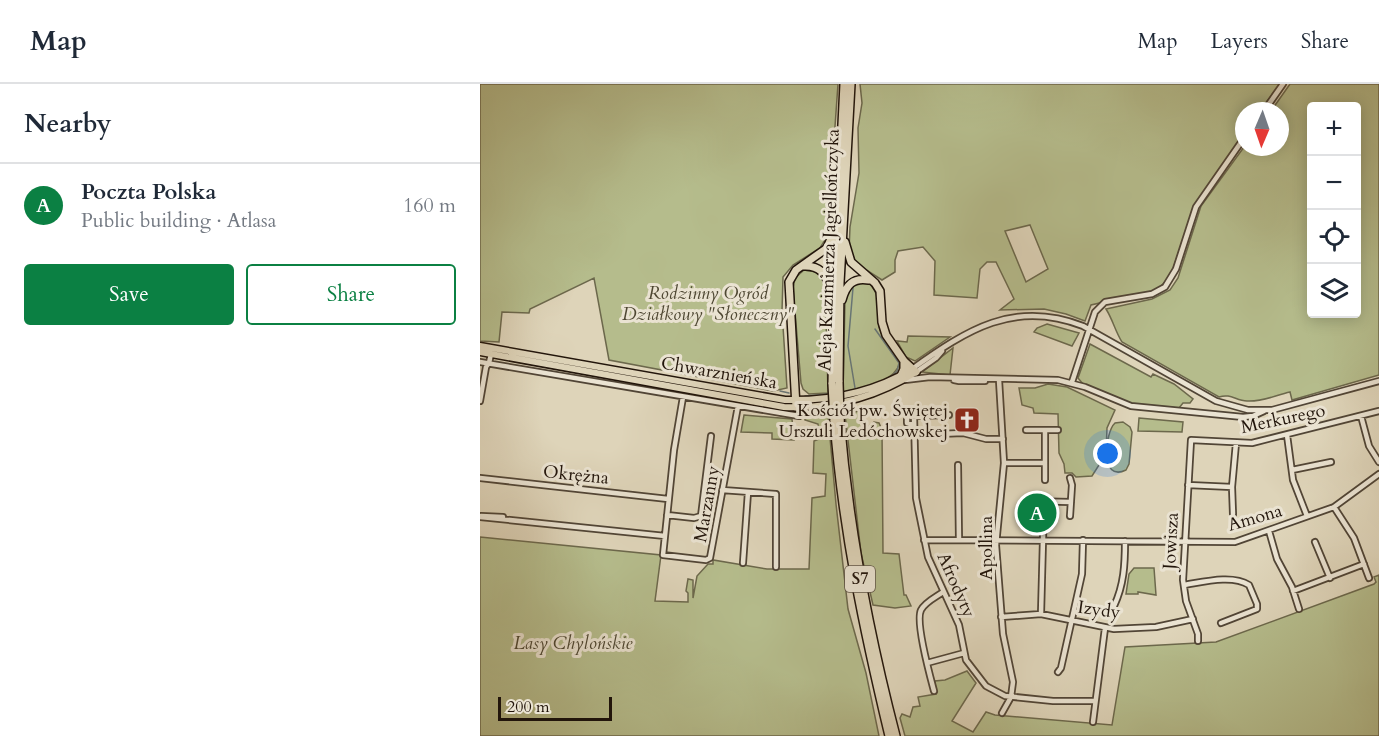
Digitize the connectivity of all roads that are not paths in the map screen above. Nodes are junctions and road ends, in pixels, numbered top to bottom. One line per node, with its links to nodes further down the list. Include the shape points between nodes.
1 (844, 84): 6 (highway, Aleja Kazimierza Jagiellończyka / S7)
2 (851, 84): 7 (highway, Aleja Kazimierza Jagiellończyka / S7)
3 (1283, 84): 4 (street)
4 (1270, 102)
5 (1235, 151): 11 (street, via 1196,207 1169,282 1156,292 1102,304)
6 (837, 223): 8 (highway, via 827,248); 10 (highway, Aleja Kazimierza Jagiellończyka / S7)
7 (842, 231): 9 (highway, via 848,257); 10 (highway, Aleja Kazimierza Jagiellończyka / S7)
8 (803, 266): 10 (highway, via 813,266 825,274); 26 (highway, via 793,273 789,285)
9 (872, 281): 10 (highway, via 862,279 849,284); 15 (highway, via 880,291 883,329)
10 (836, 306): 34 (highway, Aleja Kazimierza Jagiellończyka / S7, bridge)
11 (1089, 329): 18 (street, Chwarznieńska, via 1054,317 994,321 970,331); 23 (street); 28 (street, Chwarznieńska, via 1216,401)
12 (480, 346): 13 (main road, Chwarznieńska)
13 (492, 351): 14 (main road, Chwarznieńska); 17 (street); 26 (main road, Chwarznieńska, via 749,402)
14 (480, 352)
15 (904, 361): 18 (highway); 20 (highway)
16 (480, 362): 17 (street, Chwarznieńska)
17 (489, 363): 24 (street, Chwarznieńska); 25 (street)
18 (914, 371): 19 (street, Chwarznieńska); 20 (main road, Chwarznieńska)
19 (930, 377): 20 (street, Chwarznieńska); 21 (street, Chwarznieńska)
20 (903, 378): 26 (main road, Chwarznieńska, via 879,393 851,402 824,406)
21 (999, 380): 23 (street, Chwarznieńska); 42 (street, Apollina)
22 (1379, 381): 28 (street, Chwarznieńska)
23 (1072, 382): 28 (street, Chwarznieńska, via 1131,406 1243,417)
24 (682, 397): 27 (street, Chwarznieńska); 59 (street)
25 (480, 401)
26 (796, 404)
27 (738, 406): 32 (street, Chwarznieńska); 57 (street, Marzanny)
28 (1264, 411)
29 (1379, 411): 33 (street, Merkurego)
30 (914, 415): 31 (street); 35 (street, Afrodyty); 35 (street, Afrodyty, via 906,420)
31 (949, 415)
32 (799, 416)
33 (1361, 416): 40 (street, Merkurego); 46 (street, via 1369,446)
34 (837, 420): 104 (highway, Aleja Kazimierza Jagiellończyka / S7, via 840,496); 105 (highway, Aleja Kazimierza Jagiellończyka / S7, via 858,567)
35 (914, 425): 39 (street, Afrodyty)
36 (1026, 430): 37 (street)
37 (1045, 430): 38 (street); 48 (street)
38 (1058, 430)
39 (914, 435): 42 (street, via 963,433); 71 (street, Afrodyty, via 916,498)
40 (1287, 435): 44 (street, Merkurego); 50 (street)
41 (711, 436): 65 (street, via 701,516)
42 (1003, 439): 47 (street, Apollina)
43 (1191, 440): 44 (street, Merkurego); 55 (street, Jowisza)
44 (1236, 443): 56 (street)
45 (1331, 462): 50 (street)
46 (1379, 462)
47 (1004, 463): 48 (street); 73 (street, Apollina)
48 (1046, 463): 54 (street)
49 (957, 465): 72 (street)
50 (1292, 470): 68 (street)
51 (1379, 474): 63 (street, Amona)
52 (480, 478): 59 (street, Okrężna)
53 (1070, 478): 62 (street)
54 (1045, 480)
55 (1188, 484): 56 (street); 77 (street, Jowisza)
56 (1233, 487): 64 (street)
57 (722, 490): 58 (street); 70 (street, Marzanny, via 710,559 663,555)
58 (748, 492): 79 (street); 81 (street, via 776,494)
59 (669, 499): 65 (street)
60 (1025, 501): 61 (street)
61 (1044, 502): 62 (street); 74 (street)
62 (1071, 502): 67 (street)
63 (1334, 507): 68 (street, Amona); 80 (street, via 1354,538)
64 (1233, 514)
65 (667, 515): 70 (street)
66 (480, 516): 70 (street)
67 (1070, 516)
68 (1307, 516): 69 (street, Amona)
69 (1269, 531): 77 (street, Amona, via 1235,542); 86 (street)
70 (665, 536)
71 (924, 540): 72 (street, Amona); 85 (street, Afrodyty)
72 (959, 540): 73 (street, Amona)
73 (996, 540): 74 (street, Amona); 90 (street, Apollina)
74 (1042, 540): 75 (street, Amona); 89 (street)
75 (1083, 540): 76 (street, Amona); 92 (street, via 1083,567)
76 (1125, 541): 77 (street, Amona); 87 (street, via 1125,570)
77 (1184, 541): 84 (street, Jowisza)
78 (1315, 542): 82 (street)
79 (743, 562)
80 (1364, 564): 82 (street); 83 (street)
81 (776, 567)
82 (1330, 578): 86 (street)
83 (1369, 578)
84 (1184, 585): 91 (street, Jowisza); 93 (street, via 1219,580 1249,585 1257,609)
85 (943, 591): 96 (street, Afrodyty, via 959,625); 97 (street, via 923,606 919,615)
86 (1293, 591): 88 (street)
87 (1114, 606)
88 (1299, 609)
89 (1041, 614): 90 (street, Izydy); 92 (street, Izydy)
90 (1001, 617): 100 (street, Apollina, via 1013,682)
91 (1193, 619): 94 (street, Izydy, via 1156,627); 95 (street, Jowisza)
92 (1072, 620): 94 (street, Izydy); 98 (street)
93 (1221, 623)
94 (1105, 628): 101 (street)
95 (1198, 641)
96 (964, 654): 97 (street); 100 (street, Afrodyty, via 986,686)
97 (927, 663): 99 (street)
98 (1058, 672)
99 (934, 691)
100 (1011, 697): 101 (street); 102 (street)
101 (1095, 701): 103 (street)
102 (1002, 713)
103 (1093, 722)
104 (889, 736)
105 (896, 736)

